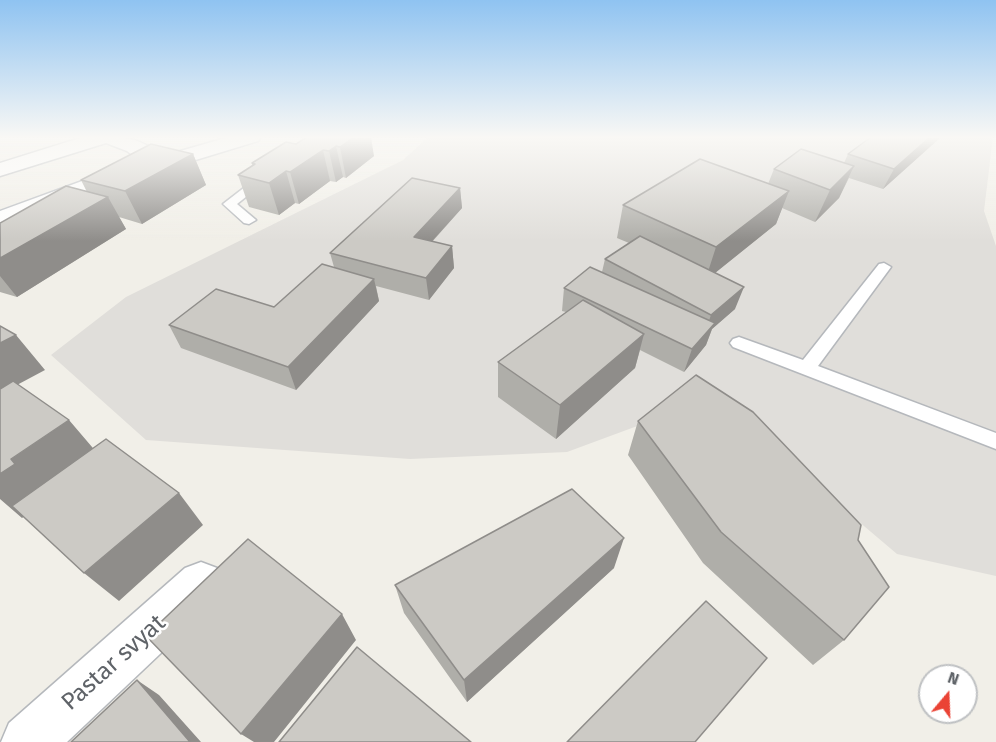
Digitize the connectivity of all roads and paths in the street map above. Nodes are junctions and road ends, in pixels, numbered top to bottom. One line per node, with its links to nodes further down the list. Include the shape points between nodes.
1 (108, 172): 4 (main road)
2 (119, 172): 5 (main road)
3 (270, 172): 6 (lane, via 229,204)
4 (0, 203)
5 (0, 219)
6 (249, 220)
7 (884, 267): 9 (lane)
8 (739, 343): 9 (lane)
9 (806, 369): 10 (lane)
10 (996, 441)
11 (201, 584): 12 (main road, Pastar svyat)
12 (27, 742)

